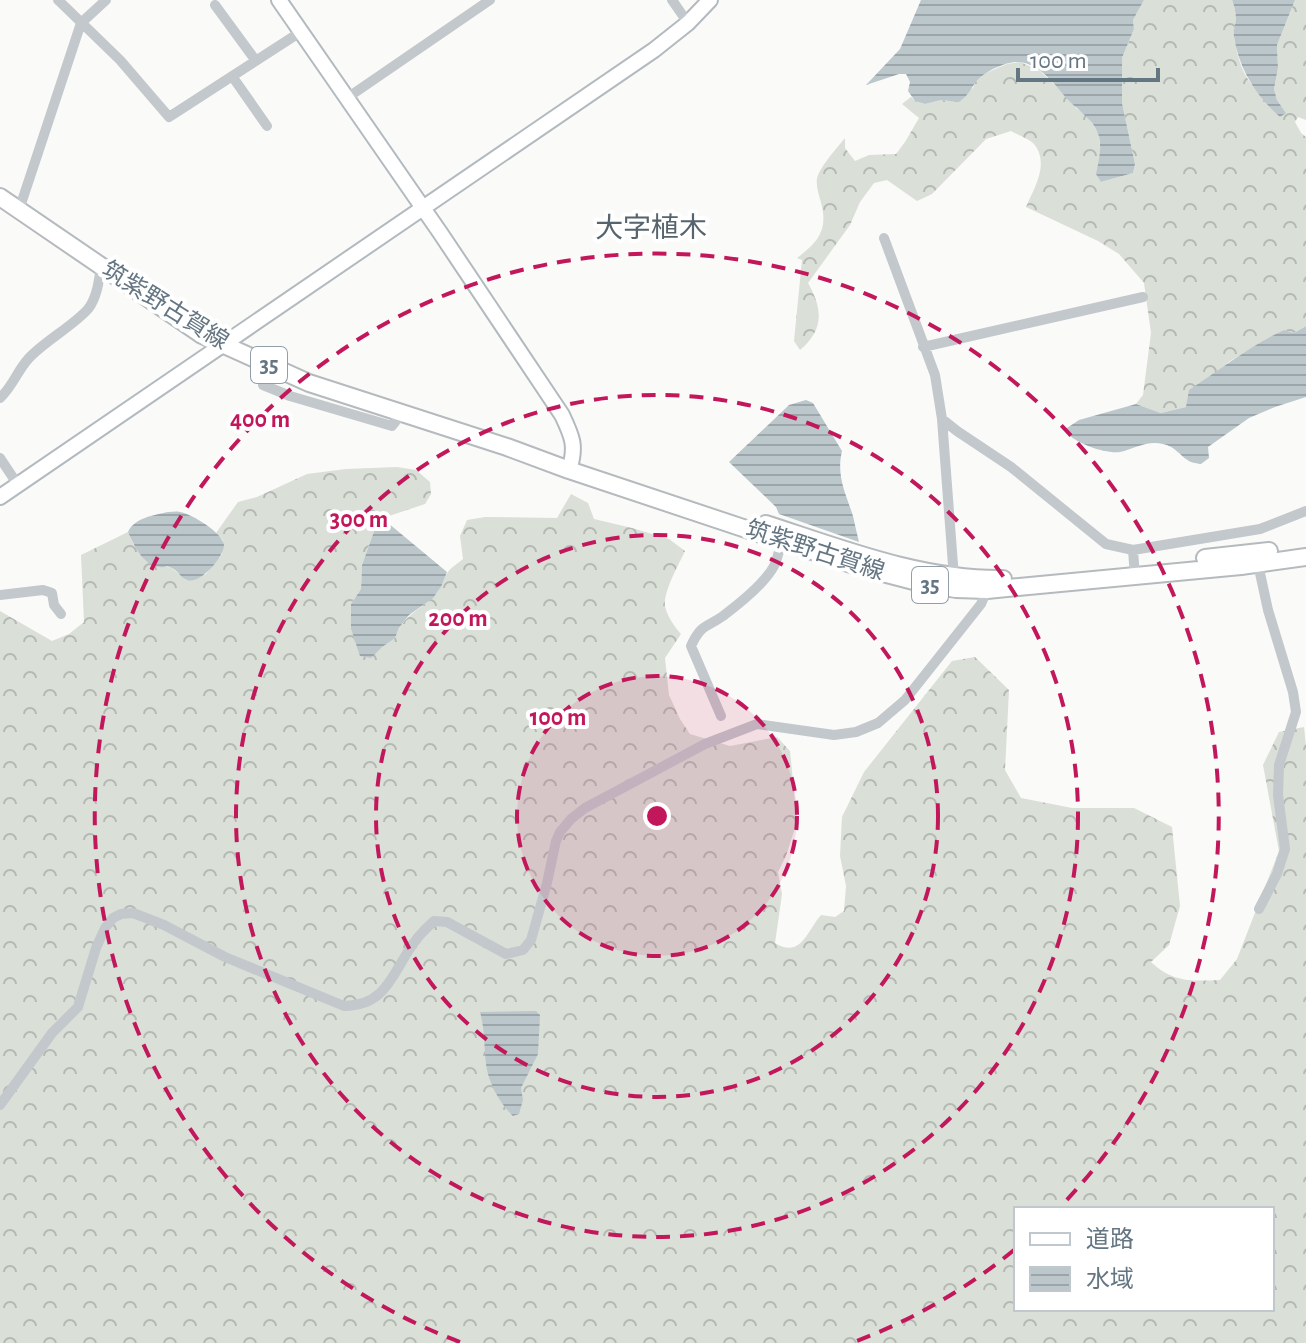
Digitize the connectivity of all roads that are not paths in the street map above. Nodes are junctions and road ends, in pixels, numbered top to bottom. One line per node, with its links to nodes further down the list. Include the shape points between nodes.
1 (58, 0): 8 (street)
2 (106, 0): 8 (street)
3 (279, 0): 10 (street)
4 (490, 0): 13 (street)
5 (672, 0): 9 (street)
6 (710, 0): 9 (street)
7 (215, 5): 11 (street)
8 (81, 23): 12 (street, via 169,117); 17 (street)
9 (688, 23): 16 (street)
10 (302, 31): 11 (street); 13 (street)
11 (256, 61): 12 (street)
12 (232, 76): 14 (street)
13 (347, 98): 16 (street)
14 (267, 126)
15 (0, 197): 17 (main road, 筑紫野古賀線 / 35)
16 (422, 208): 21 (street); 28 (street, via 562,415 575,454)
17 (19, 210): 19 (main road, 筑紫野古賀線 / 35)
18 (884, 238): 22 (street)
19 (101, 267): 21 (main road, 筑紫野古賀線 / 35); 24 (street, via 89,308 30,357)
20 (1143, 297): 22 (street)
21 (221, 345): 25 (main road, 筑紫野古賀線 / 35, via 309,383); 29 (street)
22 (923, 347): 26 (street, via 935,375)
23 (263, 385): 25 (street, via 392,426)
24 (0, 398)
25 (402, 413): 28 (main road, 筑紫野古賀線 / 35)
26 (942, 419): 35 (street); 37 (street)
27 (0, 458): 29 (street)
28 (569, 470): 32 (main road, 筑紫野古賀線 / 35); 37 (main road, 筑紫野古賀線 / 35, via 597,468)
29 (18, 485): 30 (street)
30 (0, 497)
31 (1306, 511): 35 (street)
32 (782, 541): 37 (main road, 筑紫野古賀線 / 35, via 925,584); 41 (street, via 769,575 697,632 691,646)
33 (1306, 547): 35 (main road, 筑紫野古賀線 / 35)
34 (1306, 557): 36 (main road, 筑紫野古賀線 / 35)
35 (1134, 564): 36 (main road, 筑紫野古賀線 / 35); 38 (main road, 筑紫野古賀線 / 35)
36 (1258, 564): 42 (street, via 1296,712 1279,765 1285,849)
37 (955, 583): 38 (main road, 筑紫野古賀線 / 35)
38 (987, 584): 43 (street, via 981,604 905,700 878,723 834,735 757,724 705,744 571,819 556,841 531,940 523,950 506,954 447,922 434,921 386,987 360,1006 344,1006 133,913 113,918 96,948 78,1007 52,1033)
39 (0, 595): 40 (street, via 43,590 52,593)
40 (61, 614)
41 (721, 716)
42 (1259, 909)
43 (0, 1105)

